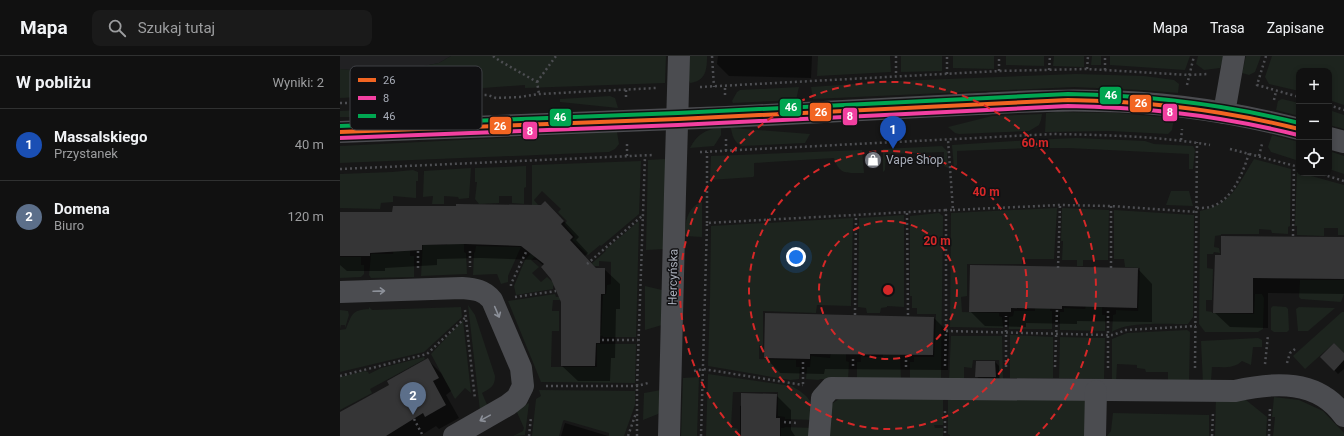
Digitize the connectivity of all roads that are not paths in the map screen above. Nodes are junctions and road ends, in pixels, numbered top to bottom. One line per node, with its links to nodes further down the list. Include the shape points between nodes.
1 (680, 56): 4 (street, Hercyńska)
2 (1234, 56): 3 (street)
3 (1224, 113): 4 (street, via 1128,102 1072,100); 6 (street)
4 (678, 118): 5 (street); 15 (street, Hercyńska)
5 (482, 126)
6 (1296, 128)
7 (388, 130): 8 (street)
8 (340, 132)
9 (1332, 139): 10 (street)
10 (1344, 142)
11 (340, 292): 14 (street, one-way to 14, via 462,288 481,290 492,300 521,368 523,386 517,398 508,405)
12 (1102, 391): 13 (street, via 1235,391 1271,385 1302,387 1330,401); 16 (street, via 831,388 822,398); 17 (street)
13 (1344, 416)
14 (454, 436)
15 (669, 436)
16 (819, 436)
17 (1095, 436)

